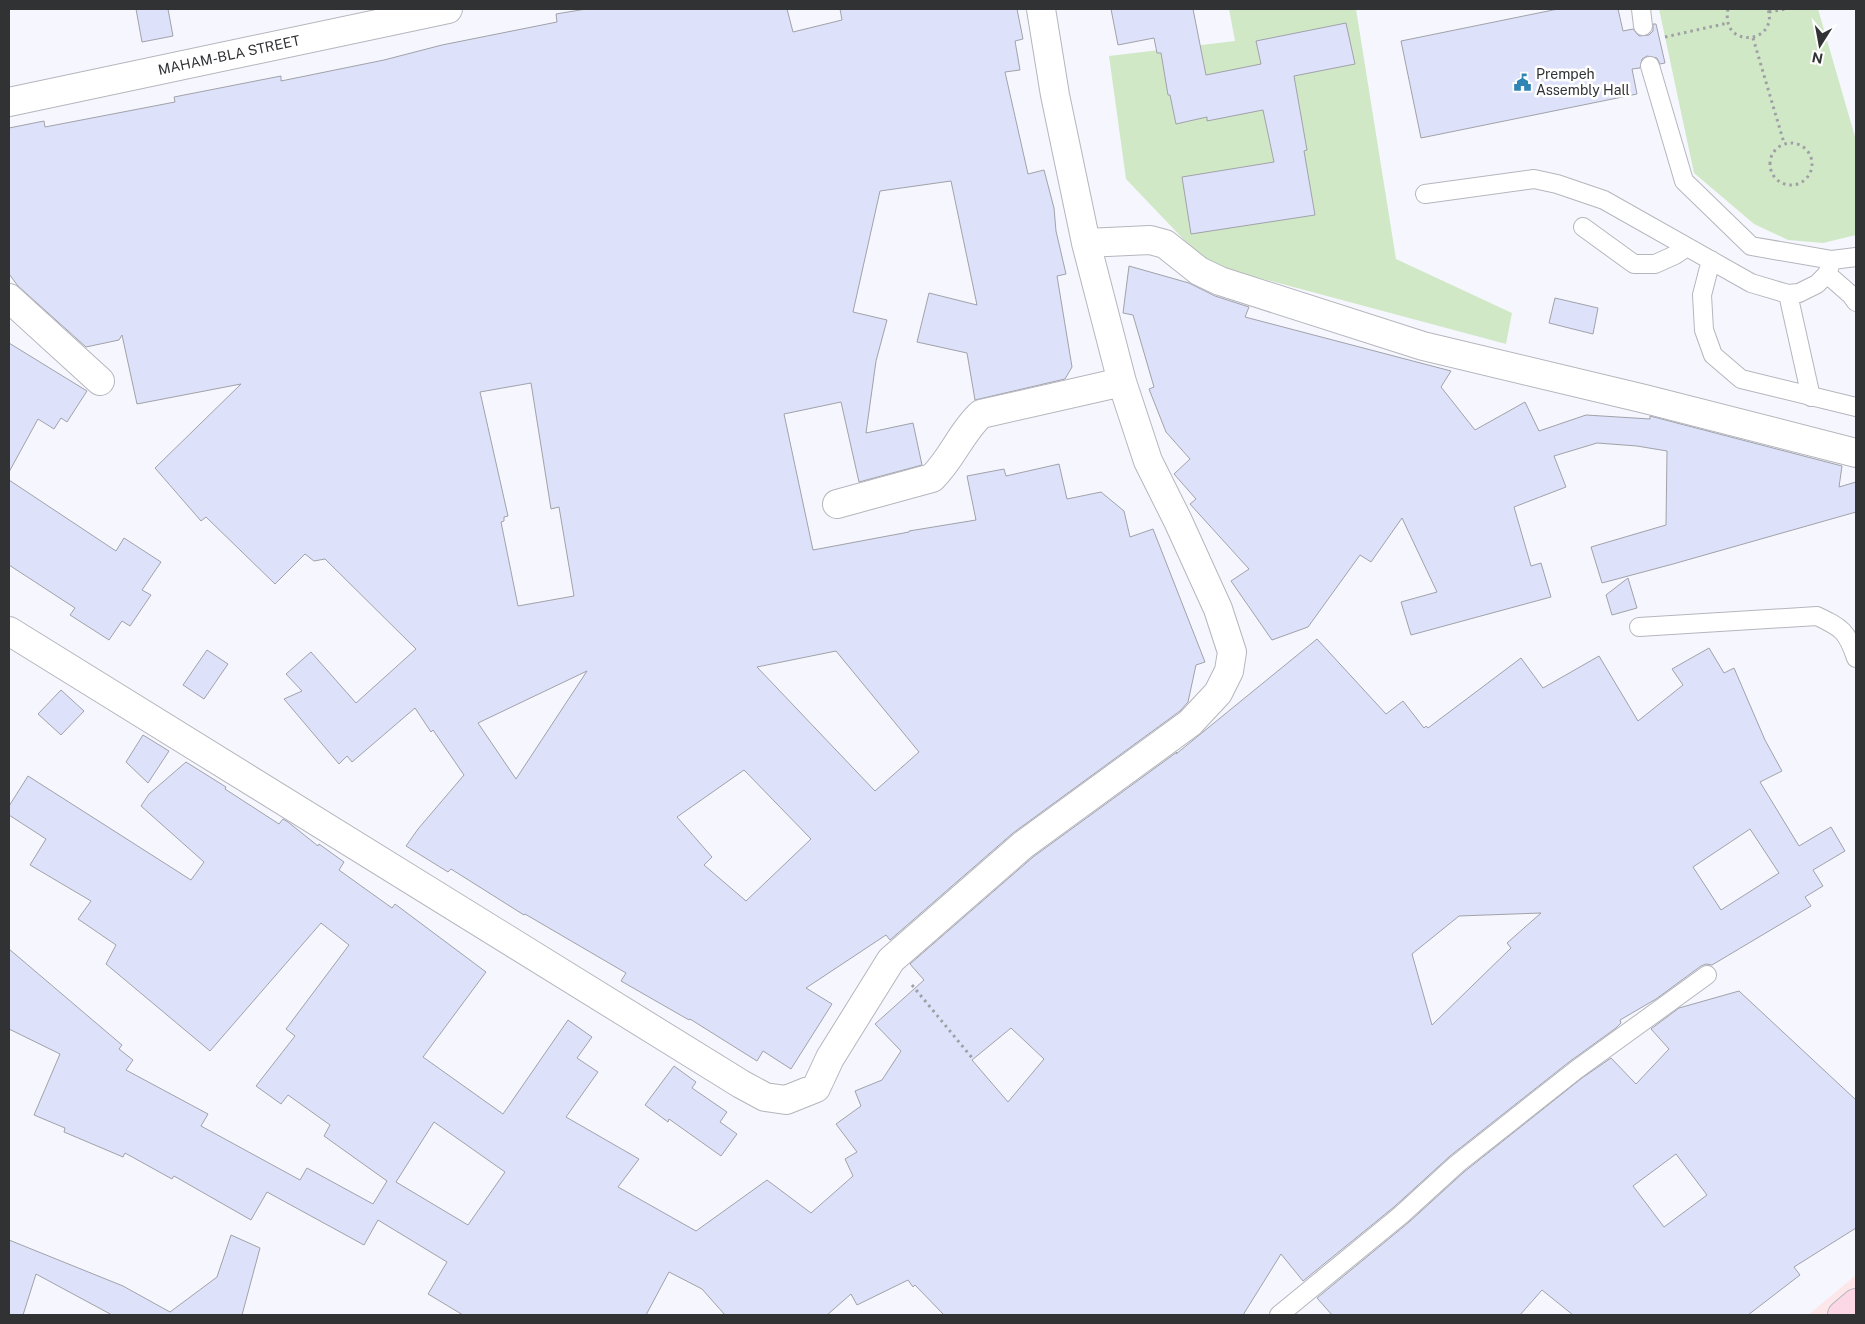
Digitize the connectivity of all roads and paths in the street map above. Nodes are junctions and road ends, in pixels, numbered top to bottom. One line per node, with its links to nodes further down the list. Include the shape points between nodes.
1 (448, 9): 12 (street, MAHAM-BLA STREET)
2 (1041, 9): 16 (street)
3 (1641, 9): 8 (lane)
4 (1728, 9): 7 (path)
5 (1786, 9): 6 (path)
6 (1768, 10): 10 (path, via 1768,26)
7 (1728, 23): 9 (path); 10 (path, via 1734,33 1743,38)
8 (1643, 26)
9 (1664, 38)
10 (1753, 38): 13 (path)
11 (1650, 66): 20 (lane, via 1684,181 1751,246)
12 (9, 102)
13 (1784, 143): 13 (path, via 1771,156 1772,174 1788,185 1797,184 1811,171 1810,153 1794,142)
14 (1425, 194): 17 (lane, via 1534,179 1604,200)
15 (1583, 227): 17 (lane, via 1634,264 1655,264)
16 (1086, 243): 25 (street); 28 (street, via 1150,240 1170,247 1199,270 1220,281 1423,346)
17 (1687, 247): 19 (lane)
18 (1856, 257): 20 (lane)
19 (1711, 260): 21 (lane, via 1751,283); 26 (lane, via 1702,295 1704,330 1713,355 1741,379)
20 (1830, 267): 21 (lane, via 1817,284 1799,293); 23 (lane)
21 (1788, 294): 26 (lane)
22 (9, 298): 24 (street)
23 (1856, 302)
24 (100, 381)
25 (1122, 382): 29 (street, via 981,414 932,478); 33 (street, via 1148,462 1218,609 1232,652 1229,671 1218,693 1190,723 1023,845)
26 (1811, 397): 27 (lane)
27 (1856, 407)
28 (1856, 453)
29 (837, 504)
30 (1639, 627): 32 (lane, via 1816,616 1834,624 1849,637)
31 (9, 631): 33 (street, via 765,1097 786,1100 816,1088 830,1058)
32 (1856, 658)
33 (891, 960): 35 (path)
34 (1707, 975): 37 (lane, via 1576,1070 1472,1152)
35 (973, 1059)
36 (1856, 1303): 38 (street)
37 (1279, 1315)
38 (1842, 1315)

